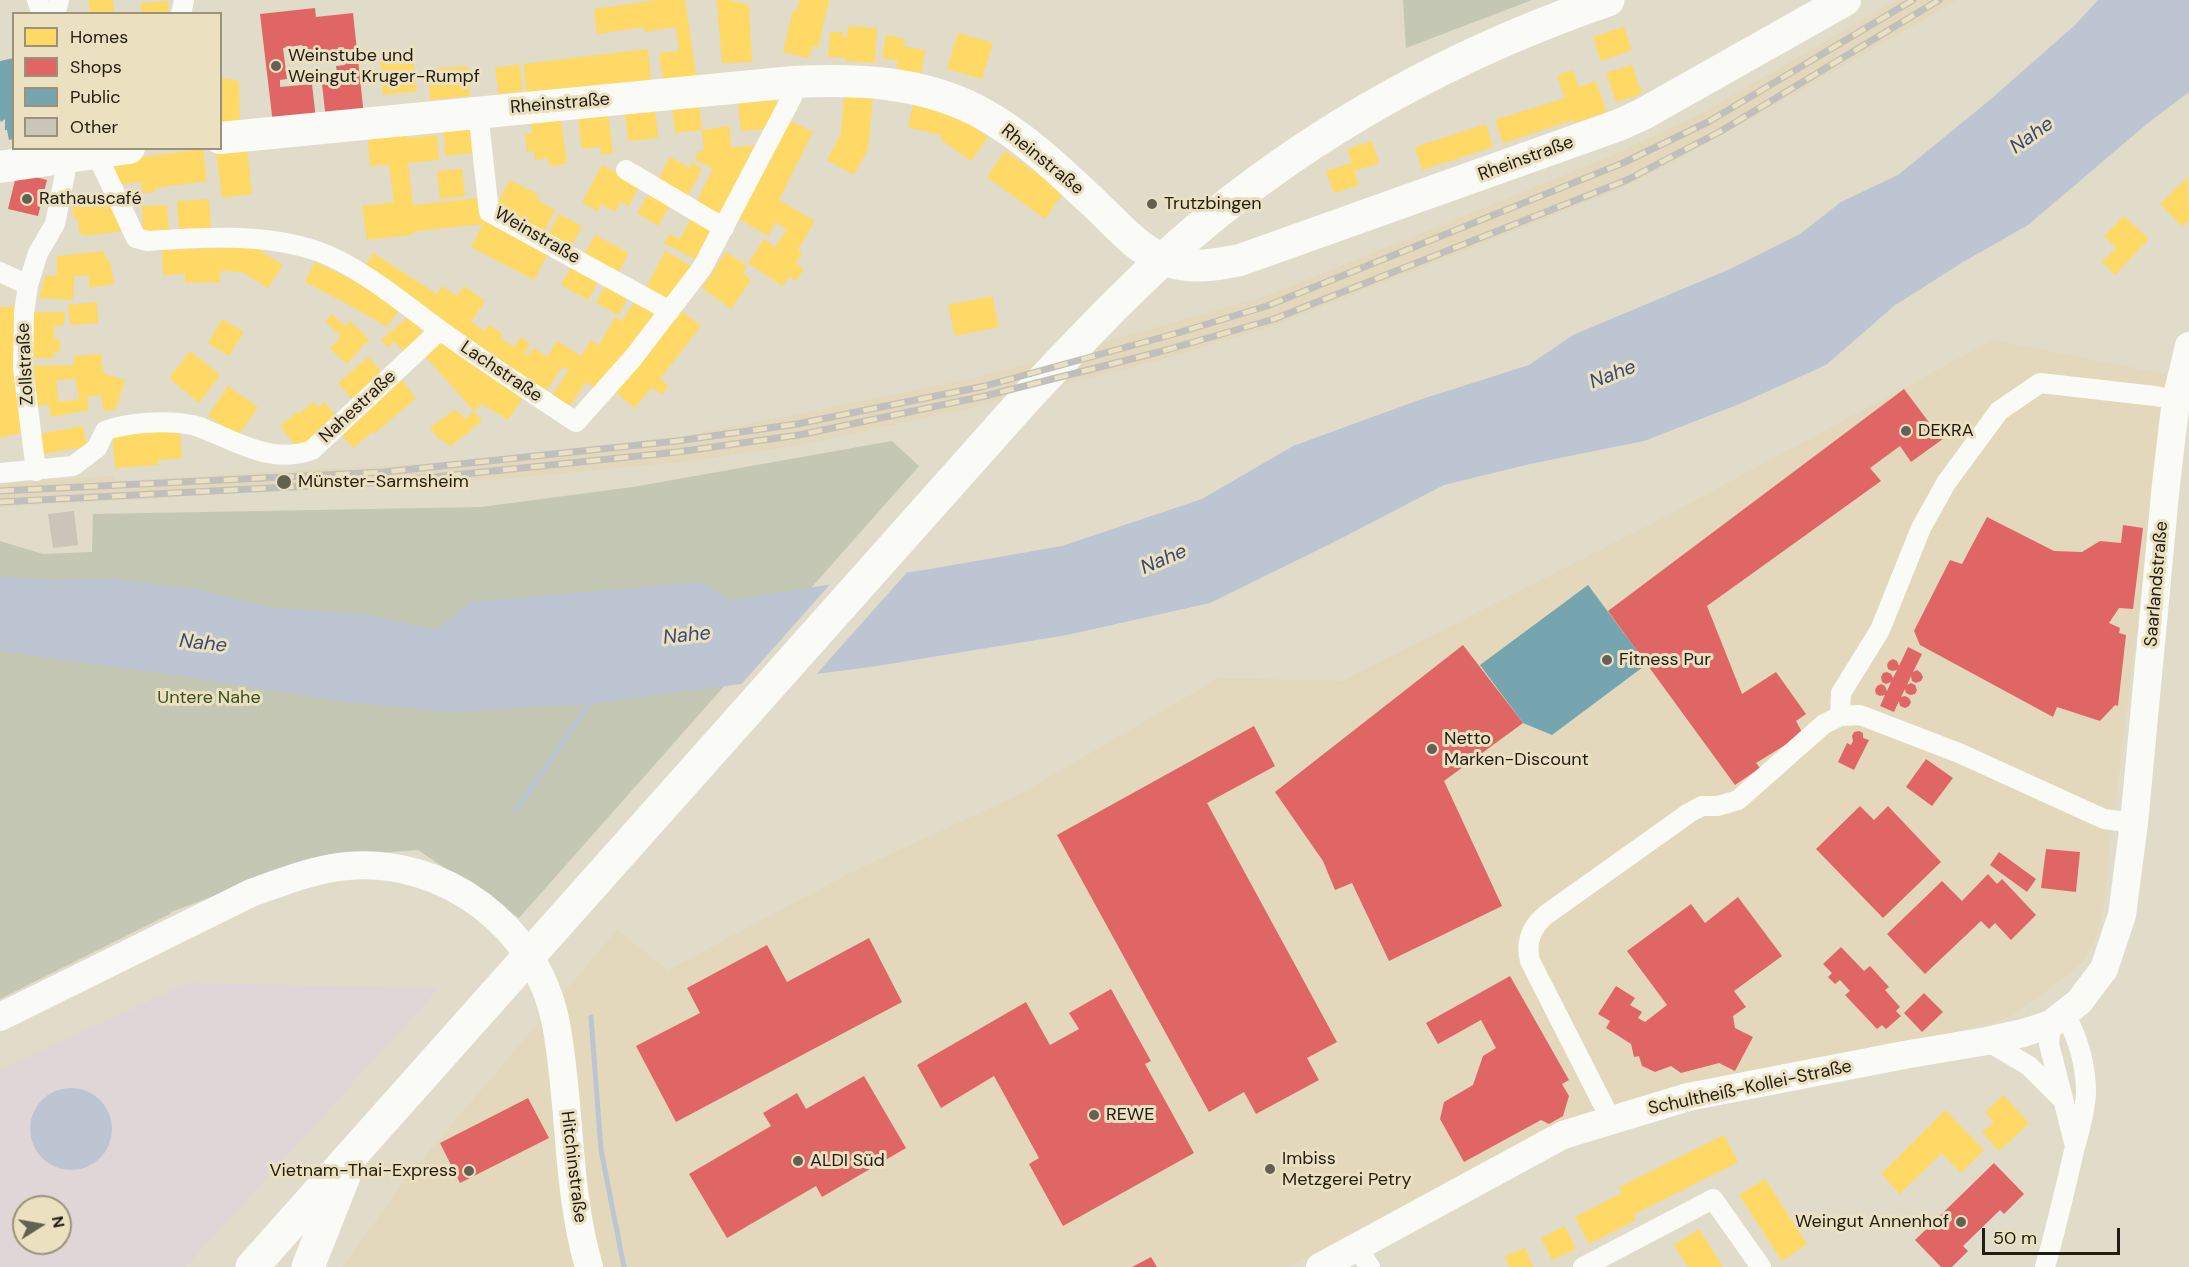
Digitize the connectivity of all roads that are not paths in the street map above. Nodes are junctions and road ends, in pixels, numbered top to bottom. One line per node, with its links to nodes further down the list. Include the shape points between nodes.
1 (1608, 0): 27 (highway, via 1505,39 1401,89 1297,152 1240,194 1152,269 1027,397)
2 (1845, 0): 3 (main road, Rheinstraße, via 1619,125 1240,260 1211,266 1191,267 1166,261 1138,245 1044,157 1010,130 975,110 943,96 875,81)
3 (793, 82): 4 (main road, Rheinstraße); 10 (street, Lachstraße, via 792,97)
4 (478, 112): 5 (main road, Rheinstraße); 13 (street, Weinstraße, via 489,212)
5 (222, 138)
6 (109, 150): 7 (main road)
7 (79, 153): 8 (main road); 12 (street, Zollstraße, via 65,174 55,224 38,253); 14 (street, Lachstraße, via 136,238 232,238 288,244 318,252 374,282)
8 (0, 167)
9 (626, 170): 10 (street)
10 (724, 228): 13 (street, Lachstraße, via 702,268)
11 (0, 272): 12 (street)
12 (28, 285): 17 (street, Zollstraße, via 23,368)
13 (670, 311): 14 (street, Lachstraße, via 576,422)
14 (440, 330): 17 (street, Nahestraße, via 312,450 285,456 256,452 194,425 117,426 105,431 97,448 73,466)
15 (2189, 346): 16 (main road, Saarlandstraße)
16 (2176, 400): 19 (street, via 2040,383 1999,411 1946,483 1921,528 1880,630 1841,693); 20 (main road, Saarlandstraße)
17 (36, 471): 18 (street, Nahestraße)
18 (0, 473)
19 (1840, 716): 20 (street, via 1860,715 1959,753 2104,819); 25 (street, via 1824,724 1738,800 1702,806 1689,813 1547,914 1532,930 1530,960)
20 (2134, 823): 22 (main road, Saarlandstraße, via 2122,915 2104,969 2079,1002)
21 (0, 1017): 31 (main road, Hitchinstraße, via 251,893 295,878 357,865 423,874 481,904 512,934 544,985 556,1023 572,1174)
22 (2058, 1019): 23 (main road, Schultheiß-Kollei-Straße); 24 (street, via 2049,1044); 26 (street, via 2073,1029 2086,1091)
23 (1988, 1041): 24 (street, via 2029,1066); 25 (main road, Schultheiß-Kollei-Straße, via 1688,1097)
24 (2062, 1100): 26 (street)
25 (1611, 1120): 28 (main road, Schultheiß-Kollei-Straße, via 1563,1135)
26 (2075, 1148): 35 (street)
27 (352, 1156): 29 (highway); 30 (highway)
28 (1363, 1257): 32 (main road, Schultheiß-Kollei-Straße)
29 (252, 1267)
30 (308, 1267)
31 (589, 1267)
32 (1320, 1267)
33 (1583, 1267): 34 (street, via 1713,1199)
34 (1761, 1267)
35 (2045, 1267)

